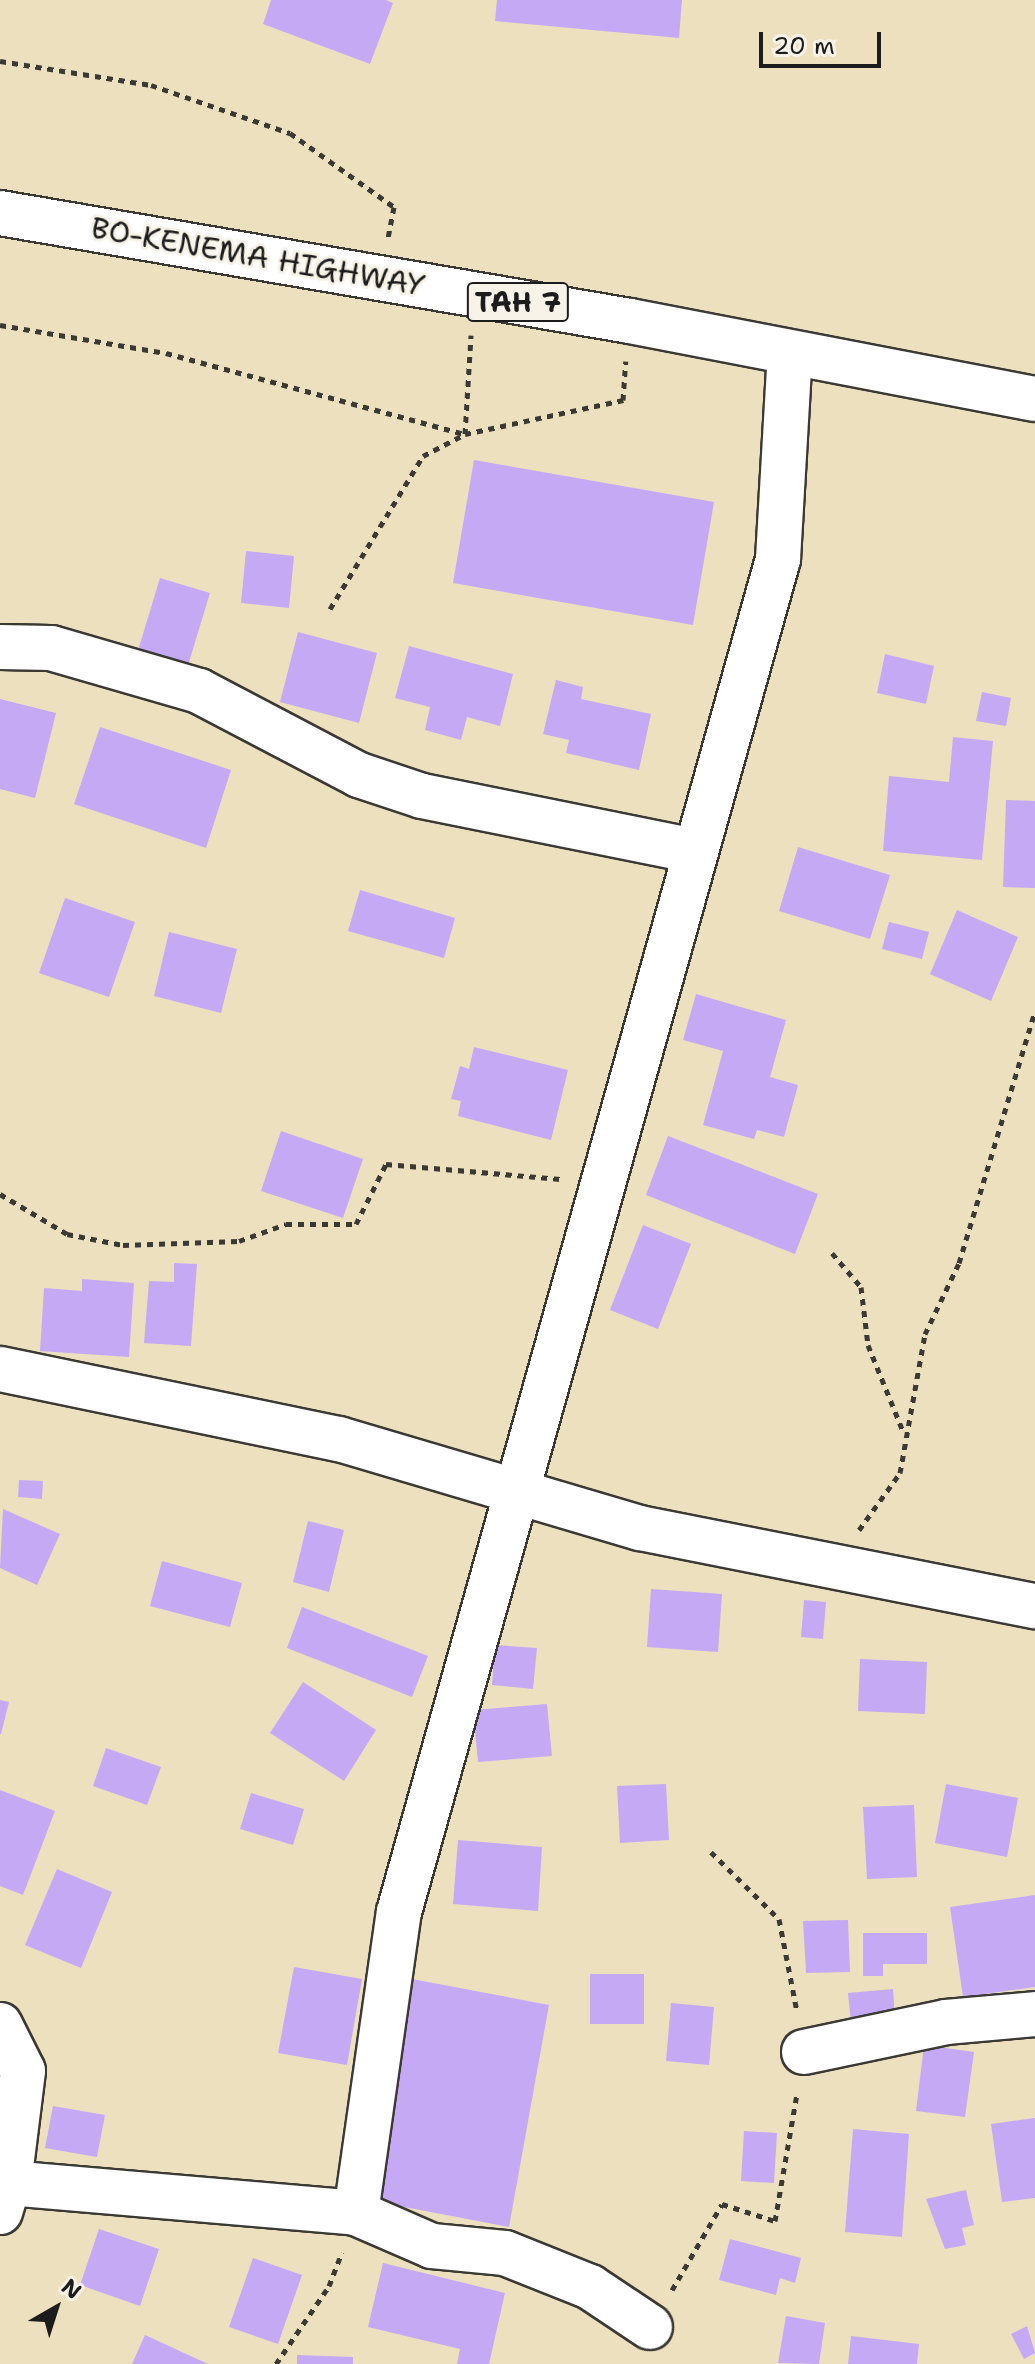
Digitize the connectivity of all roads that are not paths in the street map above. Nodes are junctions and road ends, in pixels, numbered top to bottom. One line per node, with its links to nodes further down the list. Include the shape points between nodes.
1 (0, 213): 2 (main road, BO-KENEMA HIGHWAY / TAH 7)
2 (790, 353): 3 (main road, BO-KENEMA HIGHWAY / TAH 7); 5 (main road, via 778,559)
3 (1035, 399)
4 (0, 647): 5 (main road, via 51,648 199,691 359,775 422,796)
5 (694, 851): 7 (main road)
6 (0, 1369): 7 (main road, via 339,1439)
7 (519, 1489): 8 (main road, via 640,1528); 13 (main road, via 399,1912)
8 (1035, 1606)
9 (1035, 2014): 11 (main road, via 946,2022)
10 (0, 2025): 12 (main road, via 23,2071)
11 (804, 2052)
12 (5, 2198): 13 (main road)
13 (356, 2213): 14 (main road, via 432,2246 505,2253 590,2287)
14 (650, 2327)

